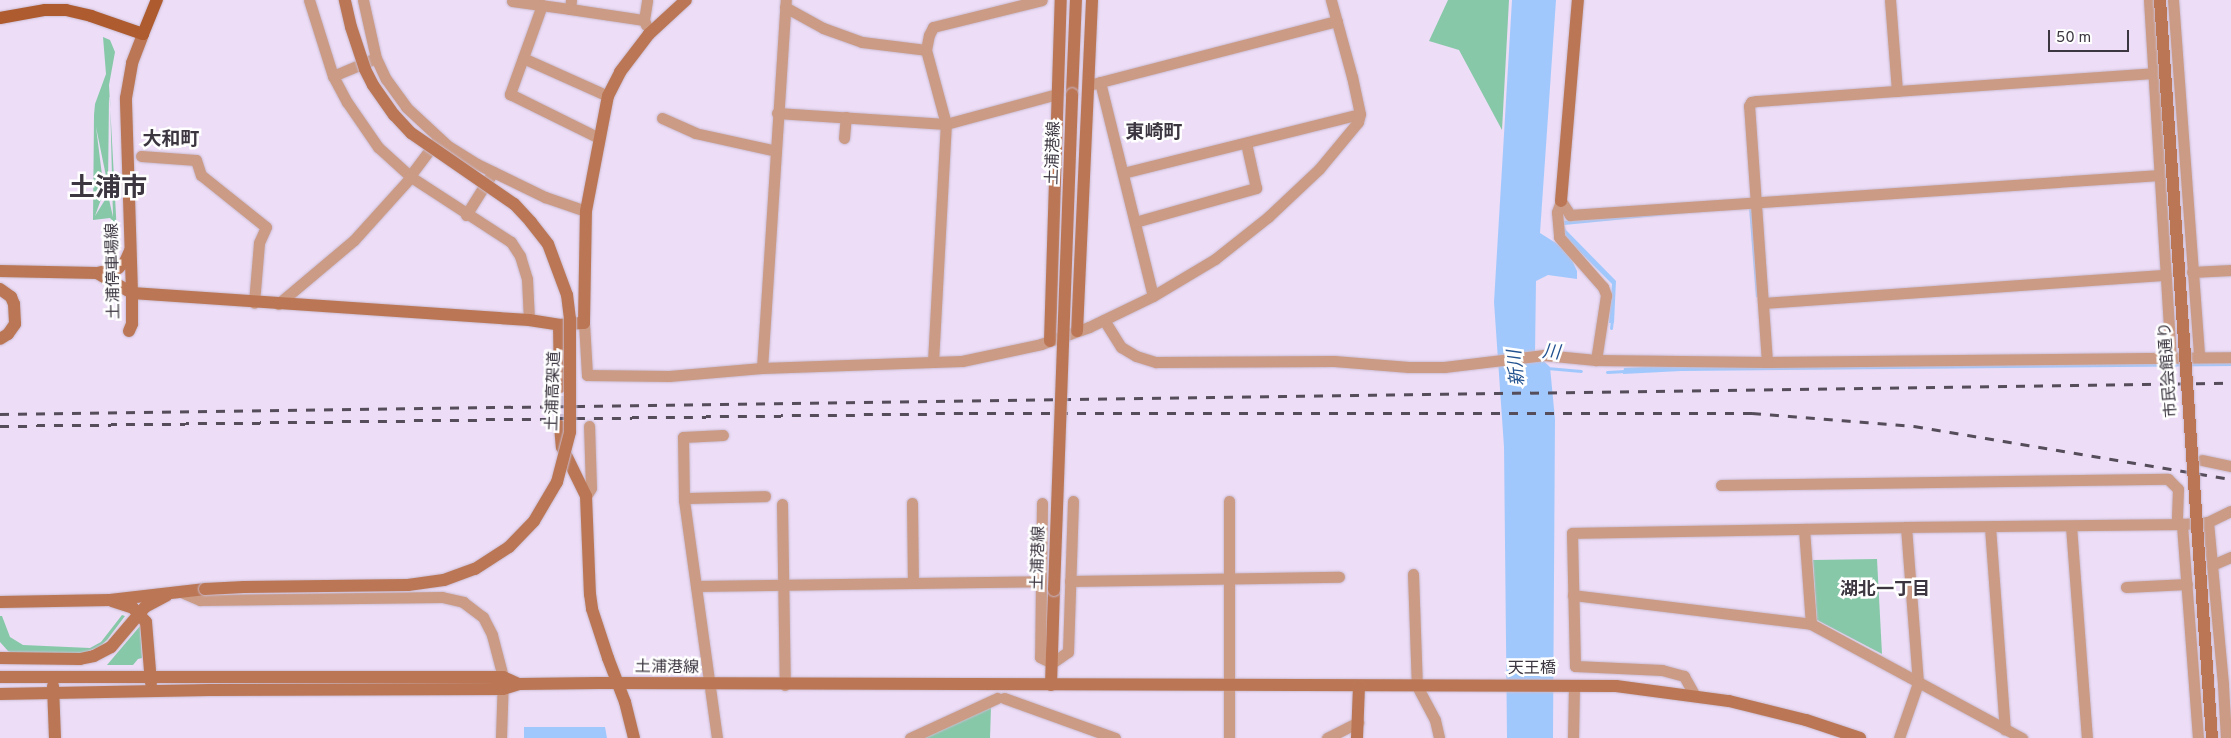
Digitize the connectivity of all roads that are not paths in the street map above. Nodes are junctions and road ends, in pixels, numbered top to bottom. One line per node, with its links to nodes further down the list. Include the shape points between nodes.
1 (157, 0): 25 (main road)
2 (309, 0): 31 (street)
3 (345, 0): 117 (street, 土浦高架道, bridge, via 365,69 394,115 411,132 514,204 548,244 568,295 572,402 568,440 556,482 534,522 491,560 459,576 428,584 244,586)
4 (362, 0): 28 (street)
5 (647, 0): 23 (street)
6 (686, 0): 26 (street)
7 (1042, 0): 27 (street, via 933,27)
8 (1061, 0): 34 (street)
9 (1076, 0): 124 (street, 土浦港線, bridge)
10 (1092, 0): 32 (street)
11 (1331, 0): 24 (street)
12 (1578, 0): 51 (street)
13 (1890, 0): 33 (street)
14 (2149, 0): 30 (street)
15 (2160, 0): 161 (street, 市民会館通り, bridge)
16 (2173, 0): 59 (street)
17 (512, 1): 21 (street)
18 (570, 4): 21 (street); 23 (street)
19 (786, 4): 27 (street, via 822,28 862,42); 36 (street)
20 (53, 5): 22 (main road); 25 (main road)
21 (542, 5): 29 (street)
22 (0, 18)
23 (644, 20): 26 (street)
24 (1337, 21): 32 (street); 37 (street)
25 (143, 34): 56 (street, 土浦停車場線, via 132,63 126,98)
26 (649, 34): 35 (street, via 620,72)
27 (926, 50): 40 (street)
28 (376, 58): 31 (street); 41 (street, via 406,107)
29 (523, 58): 35 (street); 42 (street, via 510,94)
30 (2154, 73): 33 (street); 49 (street)
31 (333, 76): 50 (street, via 378,147)
32 (1094, 83): 48 (street); 73 (street)
33 (1897, 91): 52 (street, via 1751,102 1748,106)
34 (1057, 94): 40 (street); 75 (street)
35 (608, 96): 42 (street)
36 (777, 113): 38 (street); 45 (street)
37 (1360, 114): 44 (street); 64 (street, via 1358,122 1319,169 1268,218 1215,259)
38 (846, 117): 40 (street); 43 (street)
39 (662, 118): 45 (street, via 695,133)
40 (946, 124): 80 (street)
41 (440, 137): 47 (street, via 448,146); 50 (street)
42 (599, 138): 53 (street)
43 (844, 138)
44 (1246, 143): 48 (street); 55 (street, via 1256,188)
45 (776, 151): 82 (street)
46 (141, 156): 65 (street, via 196,160 201,175 266,227 259,243)
47 (493, 172): 53 (street, via 545,197); 54 (street)
48 (1123, 173): 55 (street)
49 (2160, 175): 52 (street); 61 (street)
50 (410, 177): 54 (street); 66 (street, via 354,240)
51 (1561, 201): 52 (street, via 1570,215); 79 (street, via 1557,212 1559,237 1603,287 1606,296)
52 (1754, 201): 67 (street)
53 (586, 211): 70 (street)
54 (466, 215): 68 (street, via 511,242 520,256 527,279)
55 (1135, 222): 64 (street)
56 (131, 247): 60 (street, via 122,265); 63 (street, 土浦停車場線)
57 (2231, 270): 59 (street)
58 (0, 271): 60 (street)
59 (2192, 272): 77 (street)
60 (97, 273): 63 (street)
61 (2166, 275): 67 (street); 76 (street)
62 (0, 288): 74 (street, via 11,297 15,317 13,328)
63 (132, 293): 65 (street); 72 (street, 土浦停車場線)
64 (1153, 296): 69 (street)
65 (254, 303): 66 (street)
66 (278, 304): 68 (street)
67 (1763, 304): 81 (street)
68 (528, 320): 71 (street)
69 (1104, 320): 73 (street); 79 (street, via 1121,347 1156,362 1334,361 1444,367 1544,355)
70 (584, 323): 71 (street); 82 (street, via 587,375 669,376)
71 (559, 325): 83 (street)
72 (129, 331)
73 (1077, 331): 75 (street)
74 (0, 340)
75 (1050, 341): 80 (street, via 995,356)
76 (2171, 357): 77 (street); 81 (street)
77 (2199, 357): 78 (street)
78 (2231, 357)
79 (1596, 360): 81 (street)
80 (933, 362): 82 (street)
81 (1767, 362)
82 (762, 368)
83 (560, 387)
84 (560, 426): 90 (street, via 562,447)
85 (589, 426): 90 (street, via 591,488)
86 (723, 435): 92 (street, via 683,437)
87 (2202, 460): 88 (street)
88 (2231, 466)
89 (1721, 484): 100 (street, via 2168,479 2178,489)
90 (586, 496): 130 (street, via 590,594)
91 (764, 496): 92 (street)
92 (684, 498): 115 (street)
93 (1073, 501): 111 (street)
94 (1229, 501): 109 (street)
95 (912, 503): 112 (street)
96 (1042, 503): 110 (street)
97 (782, 504): 113 (street)
98 (2231, 511): 99 (street)
99 (2208, 522): 100 (street); 106 (street)
100 (2180, 524): 101 (street); 114 (street)
101 (2071, 526): 103 (street); 159 (street)
102 (1906, 527): 103 (street); 104 (street); 129 (street)
103 (1990, 527): 144 (street)
104 (1804, 529): 118 (street, via 1572,533); 122 (street)
105 (2231, 557): 106 (street)
106 (2212, 565): 138 (street)
107 (1413, 574): 136 (street)
108 (1339, 577): 109 (street)
109 (1228, 578): 111 (street); 134 (street)
110 (1041, 581): 112 (street); 124 (street, via 1040,657)
111 (1070, 581): 124 (street, via 1068,652)
112 (912, 582): 113 (street)
113 (784, 584): 115 (street); 132 (street)
114 (2187, 584): 116 (street); 160 (street)
115 (696, 586): 131 (street)
116 (2126, 587)
117 (181, 592): 119 (street); 121 (street, via 157,600); 128 (street, via 200,600 442,597 463,602 483,617 492,635)
118 (1574, 595): 122 (street); 142 (street, via 1575,666 1662,670 1684,676)
119 (110, 600): 120 (street); 121 (street)
120 (0, 602)
121 (139, 612): 123 (street, via 111,646 94,656 80,659); 125 (street, via 148,627)
122 (1811, 624): 129 (street)
123 (0, 658)
124 (1052, 663): 133 (street, 土浦港線)
125 (150, 676): 127 (street); 128 (street); 139 (street)
126 (0, 677): 127 (street)
127 (53, 677): 140 (street)
128 (503, 683): 130 (street, 土浦港線); 139 (street); 146 (street)
129 (1918, 683): 144 (street); 157 (street)
130 (618, 684): 131 (street, 土浦港線); 147 (street)
131 (710, 685): 132 (street, 土浦港線); 148 (street)
132 (785, 685): 133 (street, 土浦港線)
133 (1051, 685): 134 (street, 天王橋)
134 (1230, 685): 135 (street, 天王橋); 151 (street)
135 (1359, 686): 136 (street, 天王橋); 143 (street)
136 (1417, 686): 137 (street, 天王橋); 154 (street, via 1436,720)
137 (1569, 686): 142 (street, 天王橋, via 1616,686); 155 (street)
138 (2227, 687): 162 (street)
139 (151, 691): 140 (street)
140 (53, 693): 141 (street); 145 (street)
141 (0, 694)
142 (1695, 696): 156 (street, 天王橋, via 1766,709)
143 (1358, 722): 152 (street); 153 (street)
144 (2005, 729): 158 (street)
145 (55, 738)
146 (501, 738)
147 (634, 738)
148 (717, 738)
149 (910, 738): 150 (street, via 1001,698)
150 (1115, 738)
151 (1228, 738)
152 (1327, 738)
153 (1357, 738)
154 (1439, 738)
155 (1573, 738)
156 (1860, 738)
157 (1898, 738)
158 (2022, 738)
159 (2087, 738)
160 (2198, 738)
161 (2212, 738)
162 (2226, 738)

